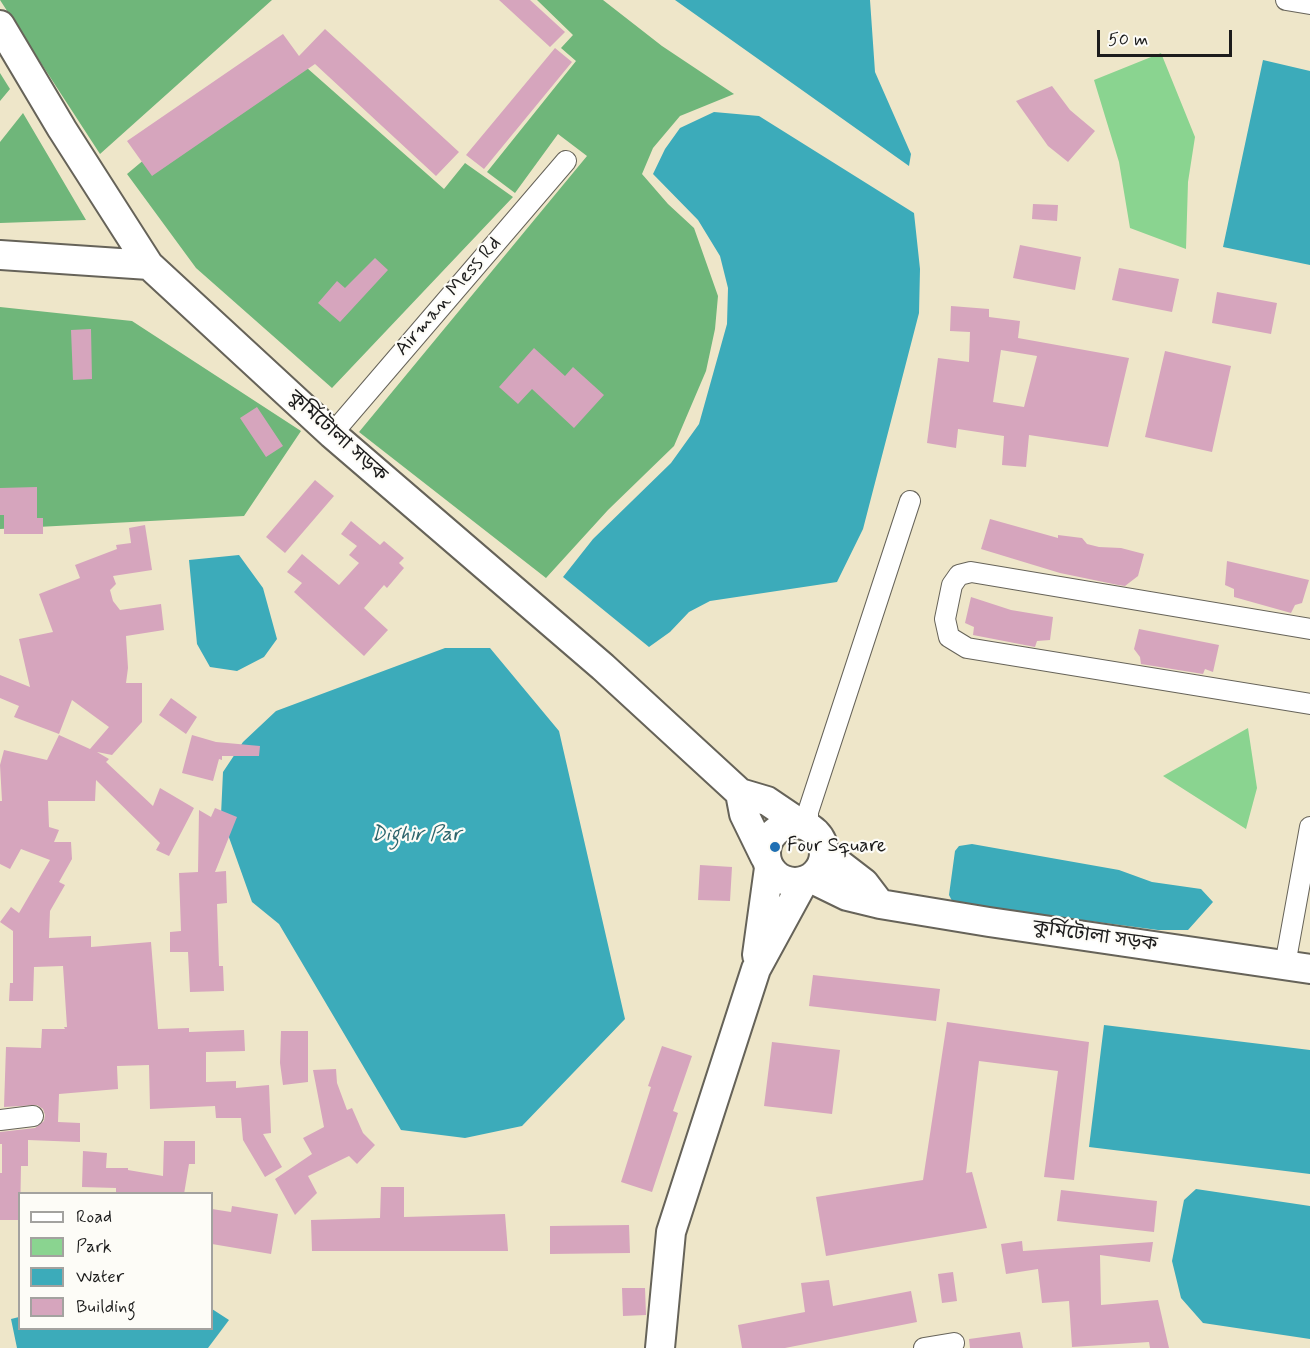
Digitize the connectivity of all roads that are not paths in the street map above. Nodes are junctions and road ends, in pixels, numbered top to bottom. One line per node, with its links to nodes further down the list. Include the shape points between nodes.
1 (1286, 0): 2 (street)
2 (1310, 4)
3 (0, 25): 6 (street, কুর্মিটোলা সড়ক)
4 (566, 161): 7 (street, Airman Mess Rd)
5 (0, 255): 6 (street)
6 (149, 265): 7 (street, কুর্মিটোলা সড়ক)
7 (332, 434): 11 (street, কুর্মিটোলা সড়ক, via 603,667)
8 (910, 501): 12 (street)
9 (1310, 629): 10 (street, via 971,572 959,575 952,585 945,619 949,637 967,648)
10 (1310, 704)
11 (740, 793): 12 (street, via 767,801); 15 (street, via 744,814)
12 (805, 825): 14 (street, via 818,835); 15 (street, via 790,823 770,835)
13 (1310, 827): 18 (street)
14 (825, 853): 16 (street, via 820,868); 17 (street, via 864,883)
15 (767, 862): 16 (street, via 776,876 786,881); 19 (street)
16 (807, 879): 17 (street, কুর্মিটোলা সড়ক, via 847,896); 19 (street)
17 (880, 904): 18 (street, কুর্মিটোলা সড়ক)
18 (1297, 967)
19 (756, 969): 23 (street, via 671,1232)
20 (33, 1116): 21 (street)
21 (0, 1120)
22 (954, 1342): 24 (street)
23 (660, 1348)
24 (924, 1348)

